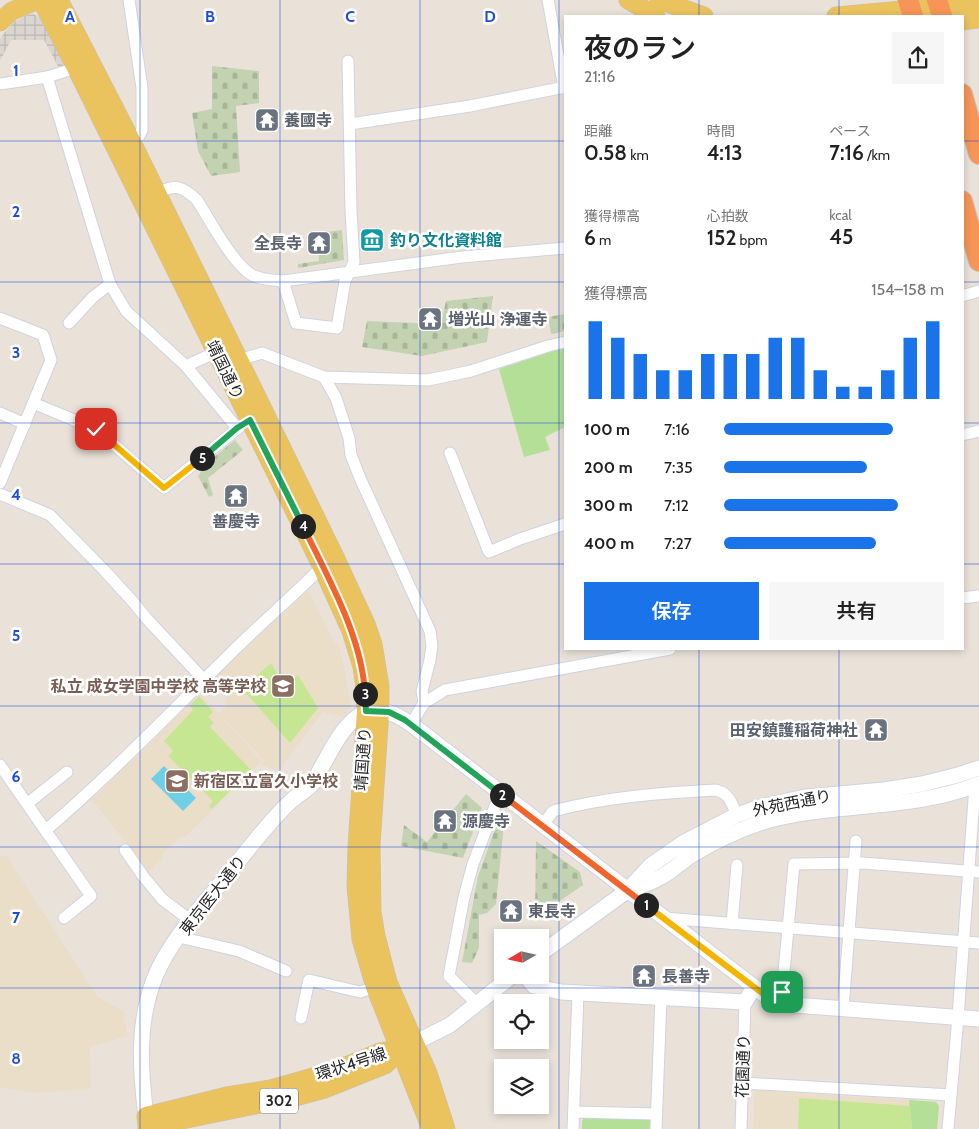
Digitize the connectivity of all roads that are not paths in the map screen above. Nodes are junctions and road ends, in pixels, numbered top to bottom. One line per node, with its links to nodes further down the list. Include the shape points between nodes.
1 (38, 0): 16 (main road, via 12,11)
2 (42, 0): 18 (main road, 靖国通り)
3 (59, 0): 25 (main road, 靖国通り)
4 (129, 0): 25 (street, via 142,88 142,130 140,136)
5 (548, 0): 20 (street)
6 (628, 0): 11 (main road)
7 (660, 0): 12 (main road)
8 (979, 3): 10 (main road)
9 (911, 8): 10 (main road); 13 (main road)
10 (939, 8)
11 (654, 15)
12 (701, 15)
13 (845, 15)
14 (979, 19): 15 (main road)
15 (964, 21)
16 (0, 22)
17 (348, 61): 24 (street)
18 (76, 68): 19 (street); 39 (main road, 靖国通り)
19 (46, 77): 21 (street); 33 (street)
20 (564, 82)
21 (0, 84)
22 (564, 87): 24 (street, via 470,106)
23 (964, 101): 26 (highway)
24 (350, 124): 31 (street, via 354,262)
25 (131, 140): 27 (main road, 靖国通り)
26 (979, 154)
27 (157, 192): 32 (street, via 172,187 188,192 197,200 244,270 253,276); 40 (main road, 靖国通り)
28 (964, 208): 30 (highway)
29 (564, 248): 31 (street)
30 (979, 261)
31 (348, 272): 32 (street); 32 (street, via 337,328 296,323)
32 (283, 281)
33 (110, 284): 37 (street); 41 (street, via 126,311)
34 (979, 291): 35 (street)
35 (964, 295)
36 (0, 318): 43 (street, via 43,335 51,360)
37 (69, 323)
38 (564, 342): 42 (street, via 471,371 428,380)
39 (216, 352): 41 (street); 46 (main road, 靖国通り)
40 (240, 360): 42 (street, via 262,353); 59 (main road, 靖国通り, via 366,624 380,686)
41 (186, 366): 46 (street)
42 (324, 377): 58 (street, via 336,398 349,438 350,455 430,630 432,646 422,691)
43 (33, 403): 45 (street); 46 (street, via 96,429 164,488)
44 (0, 414): 45 (street)
45 (25, 424): 50 (street)
46 (244, 424): 53 (main road, 靖国通り)
47 (979, 431): 48 (street)
48 (964, 435)
49 (450, 453): 52 (street, via 489,552)
50 (0, 483)
51 (0, 494): 57 (street, via 50,515)
52 (564, 524)
53 (322, 567): 57 (street); 59 (main road, 靖国通り, via 358,650)
54 (979, 596): 55 (street)
55 (964, 598)
56 (665, 650): 58 (street, via 445,690)
57 (204, 680): 69 (street, via 84,798)
58 (424, 703): 60 (street)
59 (373, 711): 60 (street, via 395,714); 78 (street, 東京医大通り, via 347,727 312,784 285,807); 89 (main road, 靖国通り, via 357,847 356,886 361,939); 100 (main road, 靖国通り, via 372,912 388,982)
60 (410, 724): 65 (street)
61 (0, 765): 66 (street)
62 (979, 768): 67 (street, 外苑西通り, via 922,784 805,797)
63 (67, 772): 66 (street)
64 (977, 785): 74 (street); 75 (street, 外苑西通り, via 906,802 807,813 765,822 714,843 660,878)
65 (500, 793): 68 (street); 94 (street, via 473,864 449,976)
66 (28, 804): 69 (street)
67 (737, 815): 68 (street, via 724,792 653,793 577,804 553,811); 75 (street, 外苑西通り, via 683,842 650,866)
68 (543, 825): 75 (street)
69 (46, 830): 76 (street, via 90,896)
70 (856, 841): 72 (street)
71 (125, 850): 78 (street, via 162,899)
72 (854, 863): 74 (street); 80 (street, via 794,864); 81 (street)
73 (737, 865): 79 (street)
74 (974, 872): 83 (street)
75 (627, 891): 77 (street); 85 (street, 外苑西通り)
76 (64, 918)
77 (664, 918): 79 (street); 90 (street)
78 (191, 921): 82 (street, 東京医大通り)
79 (732, 924): 80 (street)
80 (788, 929): 81 (street); 95 (street)
81 (849, 933): 83 (street); 96 (street)
82 (179, 937): 86 (street, via 239,952); 105 (street, 東京医大通り, via 154,978 142,1026 142,1082)
83 (964, 942): 84 (street); 97 (street)
84 (979, 943)
85 (549, 947)
86 (286, 971)
87 (502, 984): 94 (street)
88 (533, 984): 91 (street)
89 (376, 987): 98 (street, via 360,992 309,980); 100 (main road, 靖国通り)
90 (754, 987): 93 (street); 95 (street)
91 (578, 993): 92 (street); 103 (street)
92 (661, 997): 93 (street); 104 (street)
93 (745, 1002): 101 (street, 花園通り)
94 (477, 1004): 100 (street, via 445,1028)
95 (781, 1004): 96 (street)
96 (843, 1008): 97 (street)
97 (958, 1017): 99 (street); 102 (street)
98 (300, 1018)
99 (979, 1019)
100 (408, 1046): 105 (main road, 環状4号線 / 302, via 385,1065 295,1098); 106 (main road, 靖国通り); 107 (main road, 靖国通り, via 436,1094)
101 (743, 1083): 102 (street); 110 (street, 花園通り)
102 (951, 1094): 111 (street)
103 (574, 1112): 104 (street); 108 (street)
104 (657, 1114): 109 (street)
105 (147, 1124)
106 (431, 1129)
107 (446, 1129)
108 (574, 1129)
109 (656, 1129)
110 (741, 1129)
111 (948, 1129)

